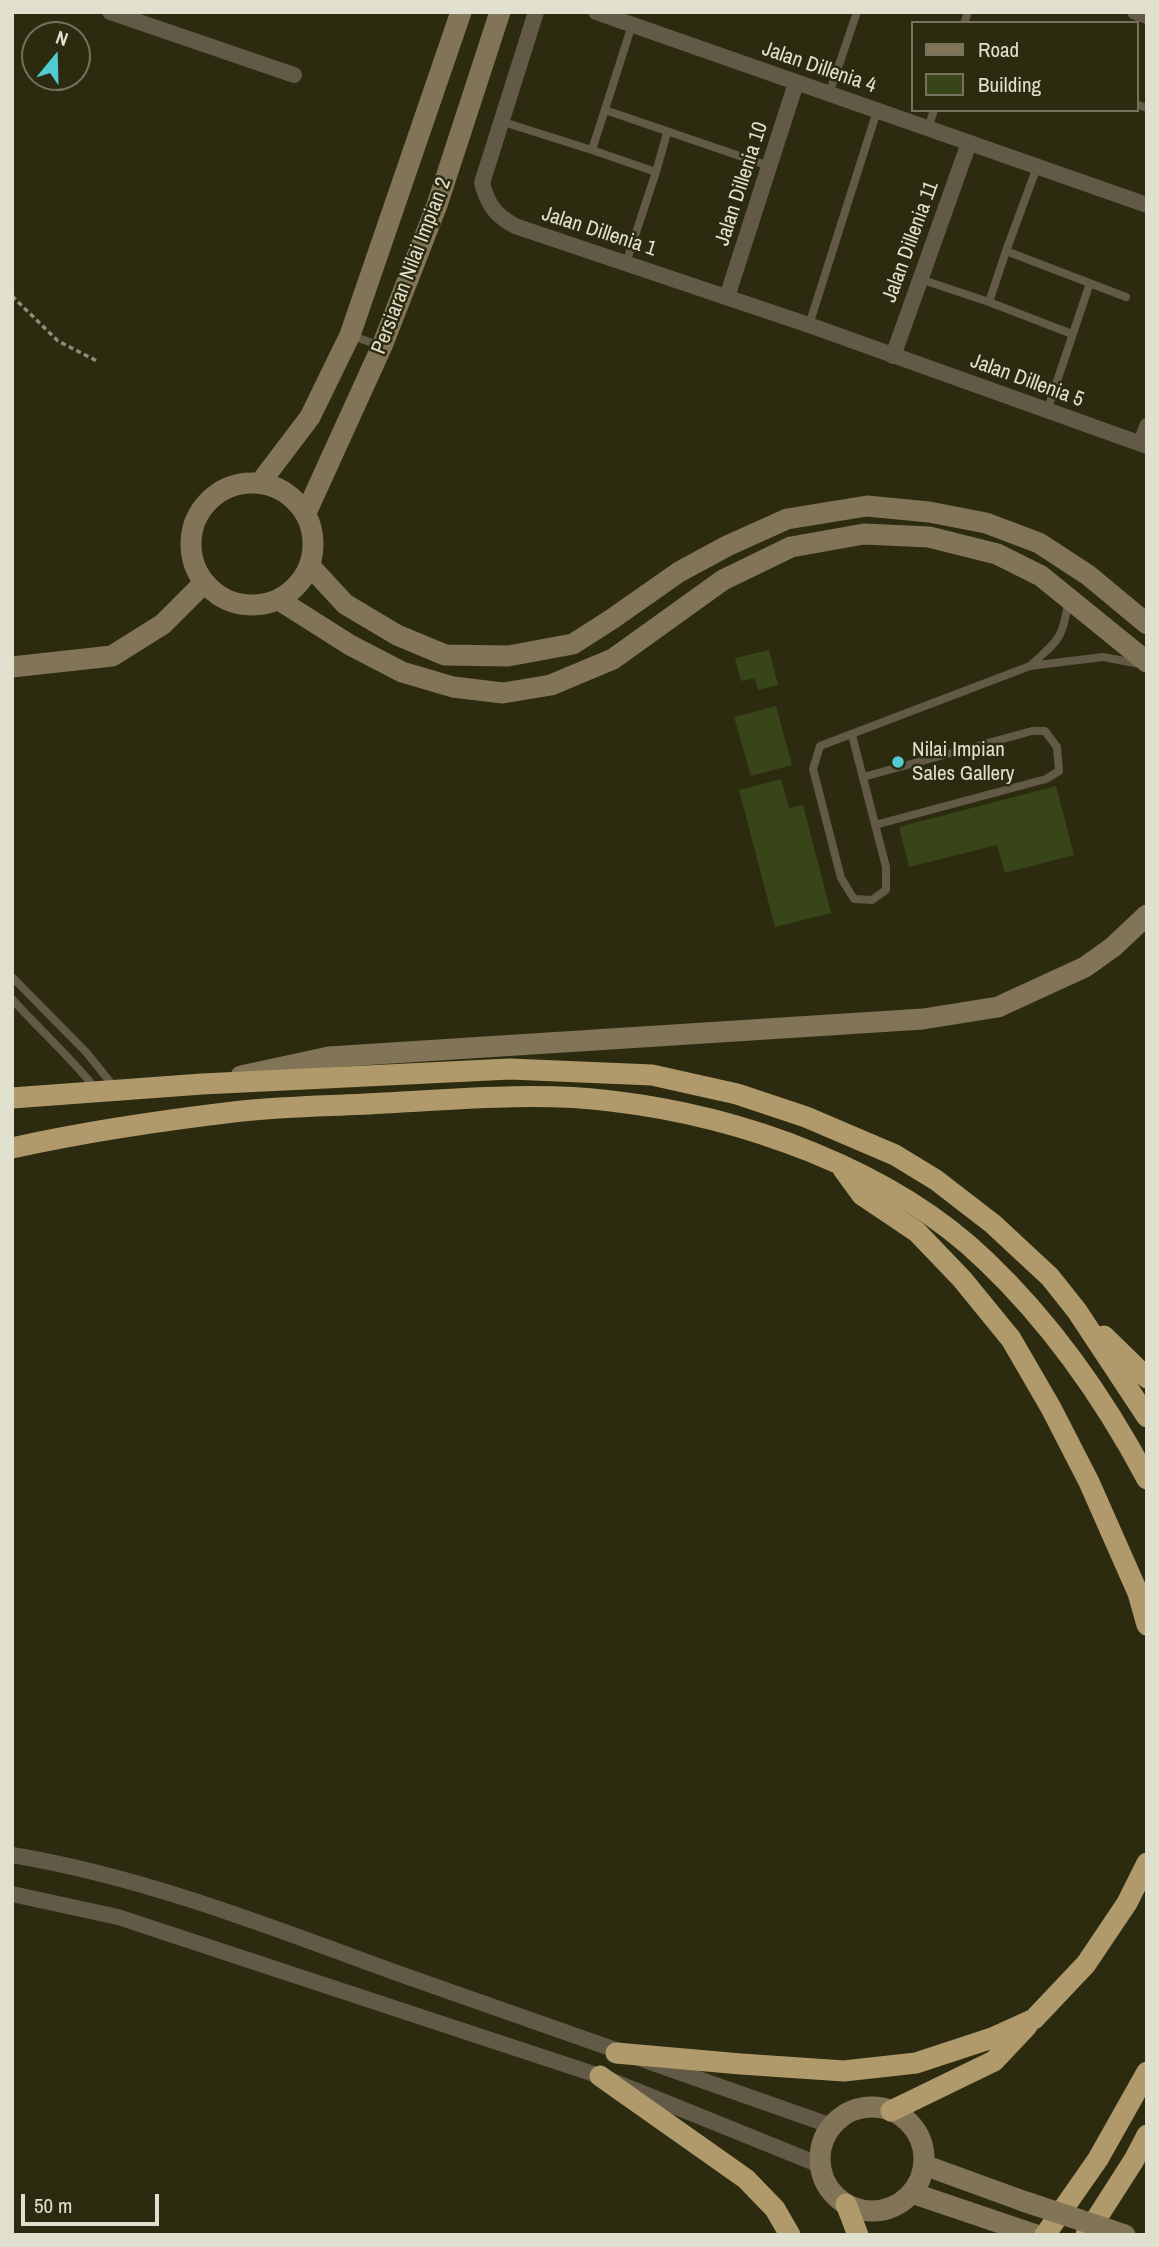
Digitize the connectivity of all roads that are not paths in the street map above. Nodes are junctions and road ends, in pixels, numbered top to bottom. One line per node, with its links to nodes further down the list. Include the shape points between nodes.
1 (110, 12): 8 (street)
2 (461, 12): 35 (street, Persiaran Nilai Impian 2)
3 (500, 12): 36 (street, Persiaran Nilai Impian 2, via 437,205)
4 (536, 12): 17 (street, Jalan Dillenia 1)
5 (596, 12): 10 (street, Jalan Dillenia 4)
6 (857, 12): 13 (lane)
7 (1135, 12): 9 (street)
8 (129, 16): 11 (street)
9 (1147, 16)
10 (632, 25): 12 (street, Jalan Dillenia 4); 14 (lane)
11 (294, 75)
12 (796, 83): 13 (street, Jalan Dillenia 4); 22 (street, Jalan Dillenia 10)
13 (829, 94): 15 (street, Jalan Dillenia 4)
14 (605, 110): 19 (lane); 21 (lane)
15 (877, 111): 18 (street, Jalan Dillenia 4); 33 (lane)
16 (933, 112): 18 (lane)
17 (500, 121): 21 (lane); 27 (street, Jalan Dillenia 1, via 482,183 487,202 498,217)
18 (928, 129): 20 (street, Jalan Dillenia 4)
19 (667, 132): 22 (lane); 24 (lane)
20 (969, 143): 23 (street, Jalan Dillenia 4); 28 (street, Jalan Dillenia 11)
21 (592, 150): 24 (lane)
22 (769, 166): 31 (street, Jalan Dillenia 10)
23 (1037, 167): 25 (street, Jalan Dillenia 4); 26 (lane)
24 (656, 172): 27 (lane)
25 (1147, 205)
26 (1006, 251): 29 (lane); 32 (lane)
27 (626, 263): 31 (street, Jalan Dillenia 1)
28 (920, 279): 32 (lane); 37 (street, Jalan Dillenia 11)
29 (1090, 283): 30 (lane); 34 (lane)
30 (1126, 297)
31 (727, 298): 33 (street, Jalan Dillenia 1)
32 (989, 302): 34 (lane)
33 (809, 326): 37 (street, Jalan Dillenia 1)
34 (1072, 334): 38 (lane)
35 (350, 335): 36 (lane); 41 (street, Persiaran Nilai Impian 2, via 310,417)
36 (382, 346): 42 (street, Persiaran Nilai Impian 2)
37 (893, 355): 38 (street, Jalan Dillenia 5)
38 (1047, 411): 40 (street, Jalan Dillenia 5)
39 (1147, 426): 40 (street)
40 (1144, 445)
41 (260, 483): 42 (street, via 279,488); 44 (street, via 224,489 198,514 190,549)
42 (306, 513): 43 (street, via 314,549)
43 (310, 566): 46 (street, via 303,580); 47 (street, via 345,604 397,635 445,655 508,656 573,643 679,572 787,519 867,506 986,523 1039,543)
44 (204, 583): 46 (street, via 239,605); 50 (street, via 163,624 112,656)
45 (1069, 598): 46 (street, via 1041,576 997,554 929,537 864,534 791,547 723,580 613,659 551,685 503,693 453,687 402,672); 48 (street); 49 (lane, via 1065,628)
46 (279, 600)
47 (1144, 620)
48 (1147, 664): 49 (lane, via 1103,657)
49 (1030, 666): 51 (lane)
50 (12, 667)
51 (852, 735): 52 (lane); 53 (lane, via 820,746 813,769 841,877 854,899 872,900 886,890 886,867)
52 (863, 777): 53 (lane); 53 (lane, via 1032,731 1045,731 1057,747 1059,771 1046,779)
53 (875, 825)
54 (1147, 915): 57 (street, via 1085,967 998,1007 923,1019 329,1057)
55 (12, 977): 58 (lane, via 86,1052)
56 (12, 999): 58 (lane)
57 (202, 1084): 58 (highway); 62 (highway, via 510,1069 652,1075 737,1094 861,1140 936,1180 993,1224 1050,1277)
58 (108, 1091): 59 (highway)
59 (12, 1098)
60 (12, 1147): 61 (highway, via 84,1132 245,1111 562,1097 668,1110 728,1124)
61 (839, 1163): 65 (highway, via 944,1225 986,1261 1045,1325 1098,1395); 66 (highway, via 862,1195 916,1232 962,1279 1011,1339 1088,1482 1138,1593)
62 (1077, 1311): 63 (highway); 64 (highway)
63 (1147, 1378)
64 (1147, 1417)
65 (1147, 1479)
66 (1147, 1625)
67 (12, 1855): 71 (street, via 146,1886 236,1915)
68 (1147, 1863): 70 (highway, via 1128,1903 1086,1964)
69 (12, 1894): 73 (street, via 118,1917)
70 (1034, 2019): 71 (highway, via 916,2063 844,2071); 74 (highway, via 994,2061)
71 (616, 2053): 75 (street)
72 (1147, 2072): 84 (highway, via 1098,2160)
73 (600, 2076): 77 (street); 81 (highway, via 746,2179 775,2209)
74 (891, 2110): 75 (street, via 859,2109); 78 (street, via 917,2132)
75 (832, 2126): 77 (street, via 821,2151)
76 (1147, 2135): 85 (highway)
77 (821, 2165): 80 (street, via 825,2180)
78 (924, 2165): 79 (street); 86 (street, bridge)
79 (912, 2193): 80 (street, via 881,2210); 83 (street)
80 (846, 2204): 82 (highway)
81 (790, 2235)
82 (858, 2235)
83 (1036, 2235)
84 (1045, 2235)
85 (1086, 2235)
86 (1125, 2235)

